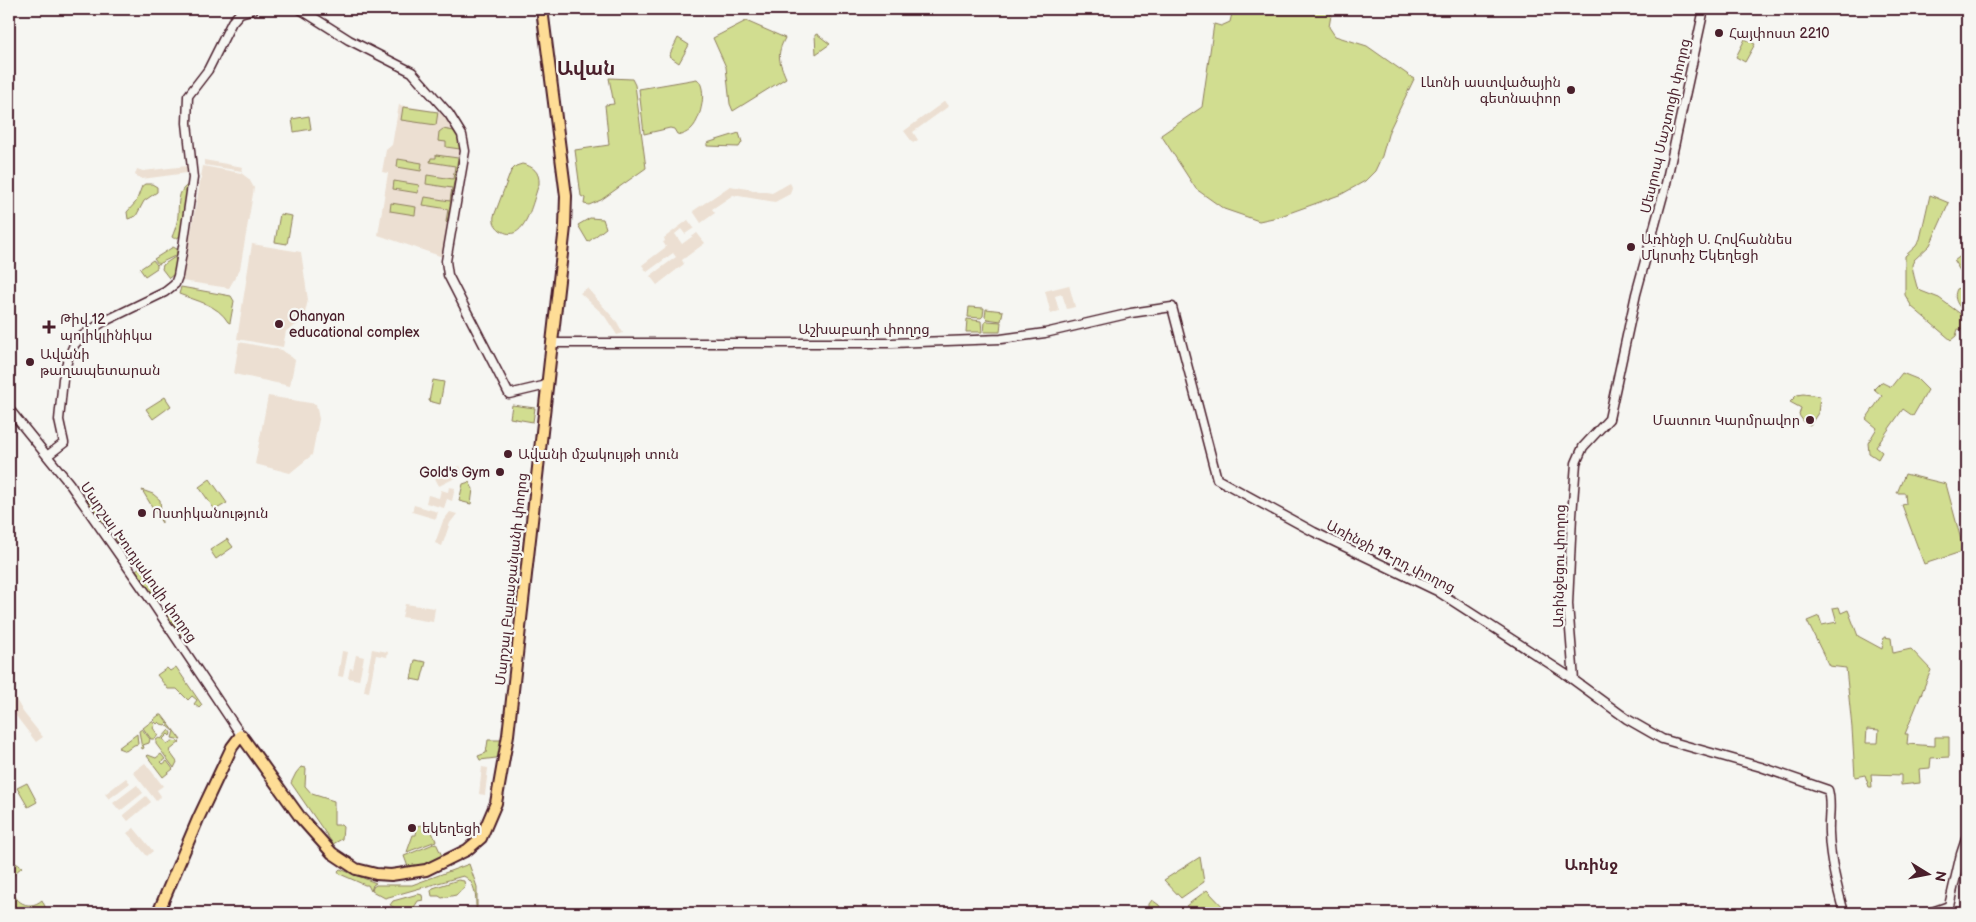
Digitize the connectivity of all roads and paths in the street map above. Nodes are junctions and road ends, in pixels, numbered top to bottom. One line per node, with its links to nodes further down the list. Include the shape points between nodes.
1 (254, 9): 9 (street, via 240,13 232,22 208,70 188,96 186,123 193,178 178,276 165,292 103,322 82,336 74,346 63,379 59,420 64,443)
2 (300, 9): 6 (street, via 348,40 412,72 449,114 462,134 465,151 446,261 448,275 509,394)
3 (542, 9): 5 (main road, Մարշալ Բաբաջանյանի փողոց, via 567,204)
4 (1704, 9): 8 (street, Մեսրոպ Մաշտոցի փողոց, via 1665,188)
5 (552, 343): 6 (main road, Մարշալ Բաբաջանյանի փողոց); 10 (street, Աշխաբադի փողոց, via 892,343 1001,339 1172,307)
6 (547, 384): 12 (main road, Մարշալ Բաբաջանյանի փողոց, via 504,761 496,803 481,838 467,850 426,870 391,875 356,869 332,854 300,817)
7 (9, 409): 9 (street, Մարշալ Խուդյակովի փողոց)
8 (1606, 423): 11 (street, Առինջեցու փողոց, via 1583,448 1576,462 1568,604)
9 (47, 456): 12 (street, Մարշալ Խուդյակովի փողոց, via 142,588)
10 (1217, 479): 11 (street, Առինջի 19-րդ փողոց, via 1314,532 1437,591)
11 (1574, 680): 15 (street, via 1627,719 1662,739 1828,790 1830,849)
12 (241, 735): 14 (main road, via 232,747 198,819)
13 (1967, 836): 16 (street, via 1949,906)
14 (158, 913)
15 (1844, 913)
16 (1929, 913)

